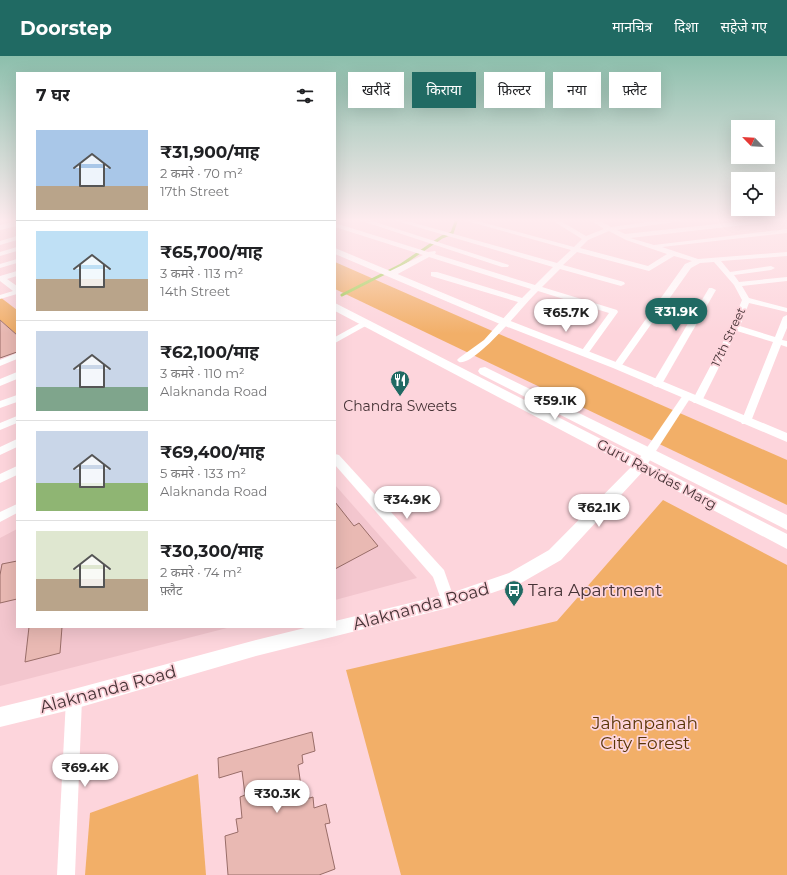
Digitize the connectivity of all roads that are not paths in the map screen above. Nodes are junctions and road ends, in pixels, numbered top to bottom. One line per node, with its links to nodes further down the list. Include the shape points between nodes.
1 (350, 257): 19 (street)
2 (425, 257): 19 (street)
3 (436, 257): 26 (street)
4 (481, 257): 14 (street)
5 (528, 257): 16 (street)
6 (567, 257): 16 (street)
7 (608, 257): 8 (street, via 649,269)
8 (667, 257)
9 (686, 257): 13 (street)
10 (741, 257): 11 (street)
11 (715, 259): 13 (street); 21 (street, 17th Street)
12 (16, 261): 15 (street)
13 (698, 261): 47 (street, via 688,266)
14 (505, 264)
15 (0, 266)
16 (559, 266): 24 (street); 26 (street)
17 (771, 268): 21 (street)
18 (16, 273): 22 (street)
19 (391, 274): 37 (street)
20 (434, 274): 33 (street)
21 (728, 275): 25 (street, 17th Street)
22 (0, 279): 27 (street)
23 (787, 279): 25 (street)
24 (621, 284)
25 (737, 284): 32 (street, 17th Street)
26 (536, 288): 33 (street); 43 (street, via 614,312)
27 (16, 290)
28 (712, 290): 50 (street)
29 (16, 291): 30 (street)
30 (0, 297)
31 (336, 297): 45 (main road, Guru Ravidas Marg)
32 (746, 300): 35 (street); 39 (street, 17th Street)
33 (523, 301): 37 (street)
34 (336, 307): 38 (main road, Guru Ravidas Marg)
35 (787, 310)
36 (787, 317): 41 (street)
37 (504, 322): 43 (street); 45 (street, via 487,342)
38 (368, 323): 40 (street); 62 (main road, Guru Ravidas Marg)
39 (735, 327): 41 (street); 52 (street, 17th Street)
40 (336, 339)
41 (778, 341): 42 (street); 55 (street)
42 (787, 344)
43 (584, 353): 47 (street)
44 (16, 356): 46 (street)
45 (462, 360): 60 (main road, Guru Ravidas Marg)
46 (0, 363)
47 (617, 366): 50 (street)
48 (16, 376): 49 (street)
49 (0, 383)
50 (658, 384): 52 (street)
51 (16, 398): 53 (street)
52 (691, 399): 55 (street); 60 (street, 17th Street)
53 (0, 405)
54 (16, 419): 56 (street)
55 (746, 422): 57 (street)
56 (0, 427)
57 (787, 438)
58 (16, 443): 59 (street)
59 (0, 451)
60 (649, 453): 62 (street, 17th Street); 67 (main road, Guru Ravidas Marg)
61 (336, 459): 69 (street, via 439,574)
62 (641, 465): 68 (main road, Guru Ravidas Marg); 69 (street, Alaknanda Road, via 555,555 515,578)
63 (16, 471): 64 (street)
64 (0, 479)
65 (16, 509): 66 (street)
66 (0, 517)
67 (787, 522)
68 (787, 542)
69 (448, 601): 70 (street, Alaknanda Road, via 256,648)
70 (74, 699): 71 (street, Alaknanda Road); 72 (street)
71 (0, 717)
72 (66, 875)

